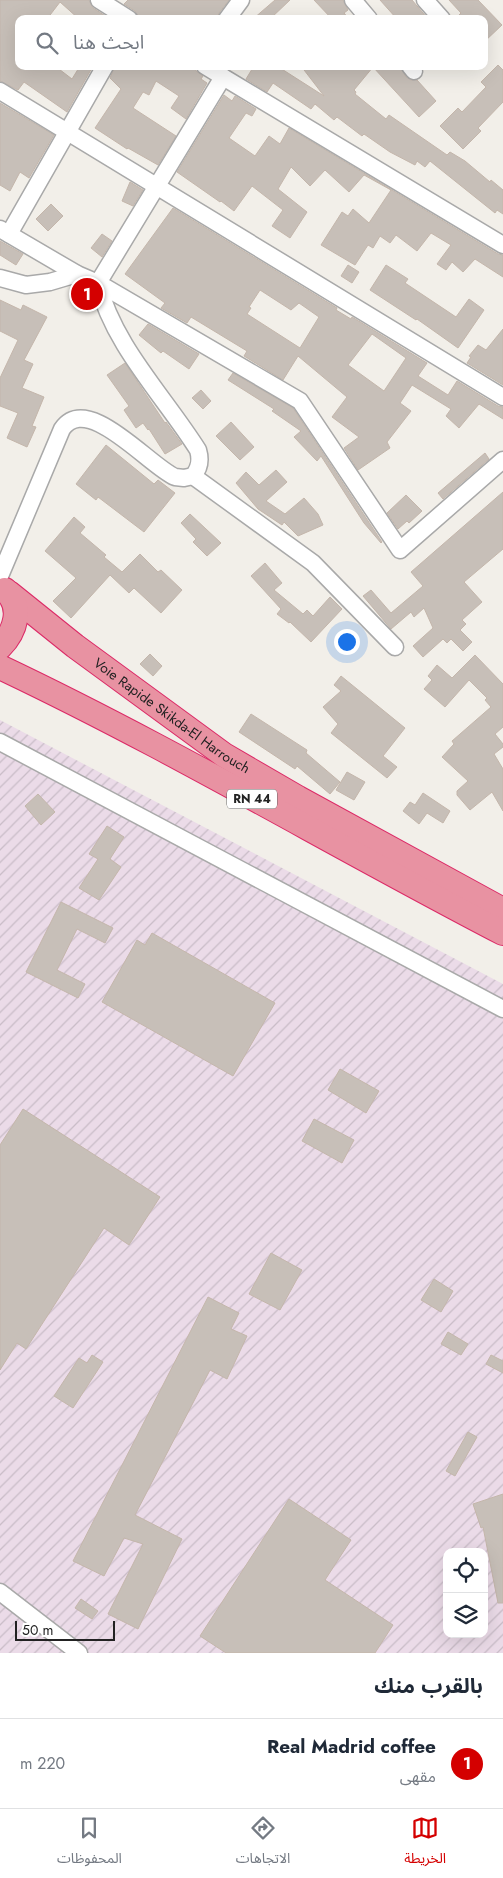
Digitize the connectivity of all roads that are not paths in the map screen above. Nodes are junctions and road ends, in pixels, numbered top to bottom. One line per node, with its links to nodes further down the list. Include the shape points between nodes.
1 (99, 0): 5 (street)
2 (241, 0): 6 (street)
3 (353, 0): 7 (street)
4 (425, 0): 8 (street)
5 (123, 15)
6 (230, 15)
7 (366, 15)
8 (438, 15)
9 (103, 70): 13 (street)
10 (212, 70): 11 (street)
11 (223, 77): 14 (street); 16 (street)
12 (0, 91): 13 (street)
13 (68, 132): 14 (street); 15 (street)
14 (158, 185): 19 (street); 20 (street)
15 (4, 231): 17 (street)
16 (503, 245)
17 (77, 274): 18 (street, via 26,285); 19 (street)
18 (0, 278)
19 (98, 283): 21 (street, via 300,401 400,550); 22 (street, via 106,310 118,333 198,450 200,461)
20 (503, 397)
21 (503, 460)
22 (193, 476): 23 (street, via 180,478 171,475 106,428 87,418 72,419 62,429); 25 (street, via 313,562)
23 (3, 585): 24 (highway, via 15,607 16,622); 28 (highway, Voie Rapide Skikda-El Harrouch / RN 44, via 82,651 224,755)
24 (0, 647)
25 (395, 647)
26 (0, 667): 29 (highway, Voie Rapide Skikda-El Harrouch / RN 44, via 149,741)
27 (0, 742): 30 (street)
28 (503, 910)
29 (503, 933)
30 (503, 1010)
31 (0, 1592): 32 (street)
32 (78, 1653)

